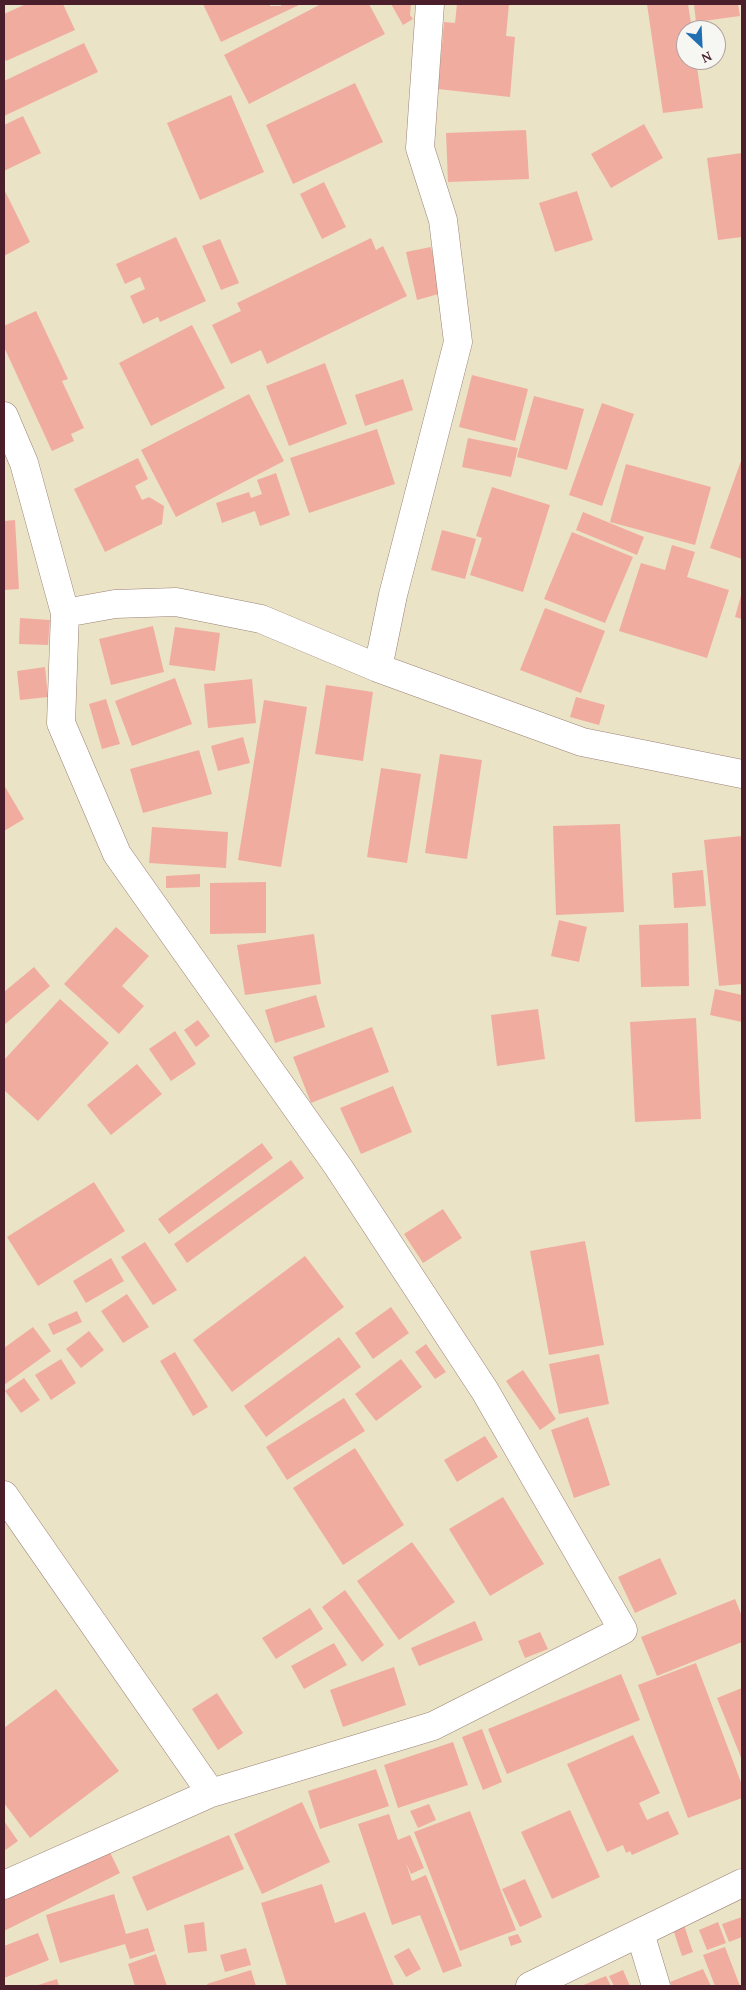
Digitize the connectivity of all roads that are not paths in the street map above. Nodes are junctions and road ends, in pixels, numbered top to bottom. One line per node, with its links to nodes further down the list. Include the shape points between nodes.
1 (430, 4): 4 (street, via 420,148 443,220 458,342 393,595)
2 (4, 416): 3 (street, via 24,463)
3 (65, 613): 4 (street, via 115,604 176,602 261,619); 7 (street, via 61,723 117,854 339,1168 485,1391 623,1630 433,1726)
4 (378, 668): 5 (street, via 582,742)
5 (742, 774)
6 (4, 1495): 7 (street)
7 (211, 1793): 9 (street)
8 (742, 1883): 10 (street)
9 (4, 1885)
10 (640, 1933): 11 (street); 12 (street)
11 (530, 1986)
12 (656, 1986)

